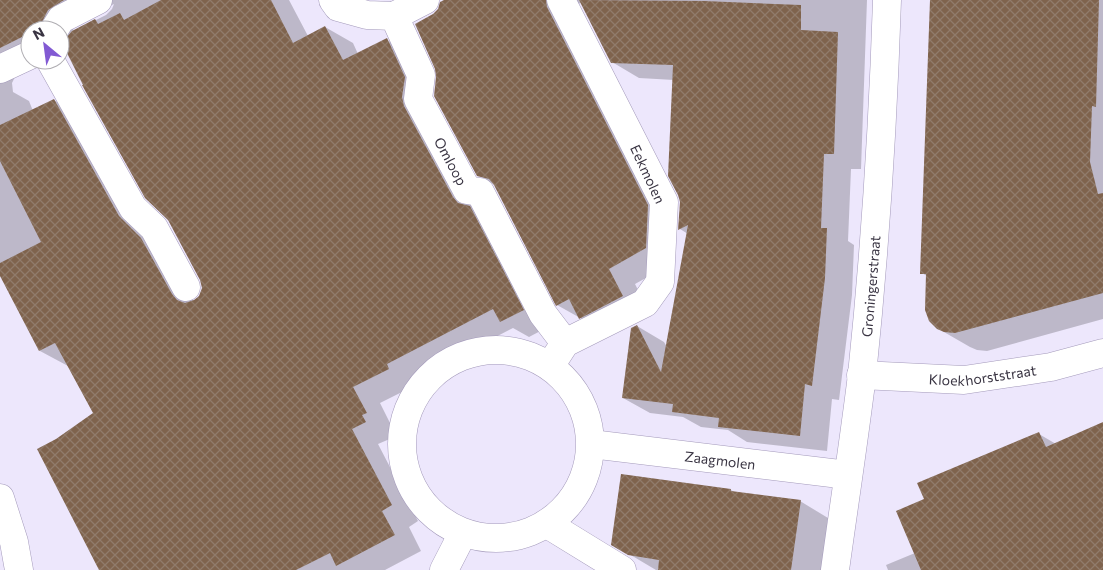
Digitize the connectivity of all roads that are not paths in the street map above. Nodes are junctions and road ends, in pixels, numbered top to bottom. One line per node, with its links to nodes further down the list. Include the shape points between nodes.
1 (98, 0): 7 (street)
2 (333, 0): 6 (street, via 338,7 366,16)
3 (425, 0): 6 (street)
4 (561, 0): 12 (street, Eekmolen, via 664,202 660,282 645,303)
5 (887, 0): 15 (street, Groningerstraat, via 881,148)
6 (394, 16): 12 (street, Omloop, via 421,75 418,99 467,190 480,192 543,314)
7 (60, 20)
8 (20, 59): 9 (street)
9 (0, 69)
10 (56, 70): 11 (street, via 133,208 154,228)
11 (186, 287)
12 (565, 343): 14 (street)
13 (1103, 353): 15 (street, Kloekhorststraat, via 1051,367 964,380)
14 (550, 366): 16 (street, via 576,393 587,418); 20 (street, via 521,353 490,349 459,358 439,370 413,399 403,428 403,459 412,489 442,522)
15 (861, 375): 17 (street, Groningerstraat)
16 (591, 444): 17 (street, Zaagmolen); 19 (street, via 585,475 570,503)
17 (848, 475): 24 (street, Groningerstraat)
18 (0, 498): 21 (street)
19 (547, 524): 20 (street, via 502,539); 23 (street)
20 (463, 533): 22 (street)
21 (19, 570)
22 (444, 570)
23 (622, 570)
24 (835, 570)

